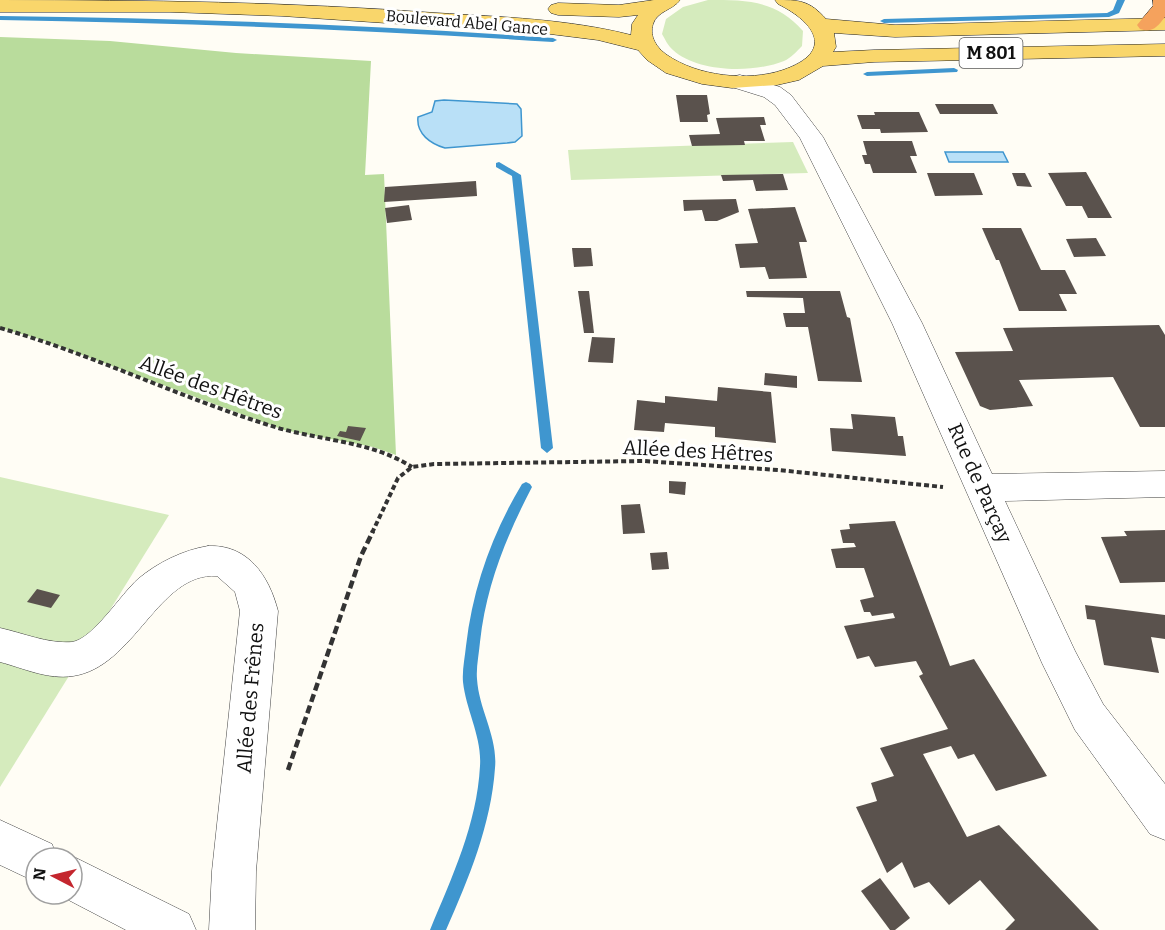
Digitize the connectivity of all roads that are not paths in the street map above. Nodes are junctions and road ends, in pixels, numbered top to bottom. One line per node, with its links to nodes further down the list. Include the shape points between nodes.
1 (428, 0): 4 (main road, Boulevard Abel Gance, via 605,11)
2 (785, 0): 7 (main road, M 801)
3 (1163, 0): 6 (highway)
4 (664, 3): 8 (main road, via 644,20 641,28)
5 (0, 6): 8 (main road, Boulevard Abel Gance / M 801, via 216,7 365,14 598,34)
6 (1156, 24): 7 (main road, M 801, via 906,31)
7 (822, 25): 10 (main road, via 826,46)
8 (645, 45): 11 (main road, M 801, via 659,59 681,71)
9 (1165, 50): 10 (main road, M 801, via 874,56)
10 (811, 65): 11 (main road, M 801, via 775,79); 12 (street, Rue de Parçay, via 798,84 798,98)
11 (740, 82): 12 (street, Rue de Parçay, via 783,99)
12 (811, 137): 14 (street, Rue de Parçay, via 907,323)
13 (1165, 484): 14 (street)
14 (982, 488): 16 (street, Rue de Parçay, via 1089,717)
15 (0, 645): 21 (street, Allée des Frênes, via 56,658 81,657 94,650 160,582 181,570 202,561 223,562 240,570 254,590 259,611)
16 (1165, 819)
17 (0, 842): 18 (street)
18 (24, 854)
19 (84, 884): 20 (street)
20 (173, 930)
21 (232, 930)

